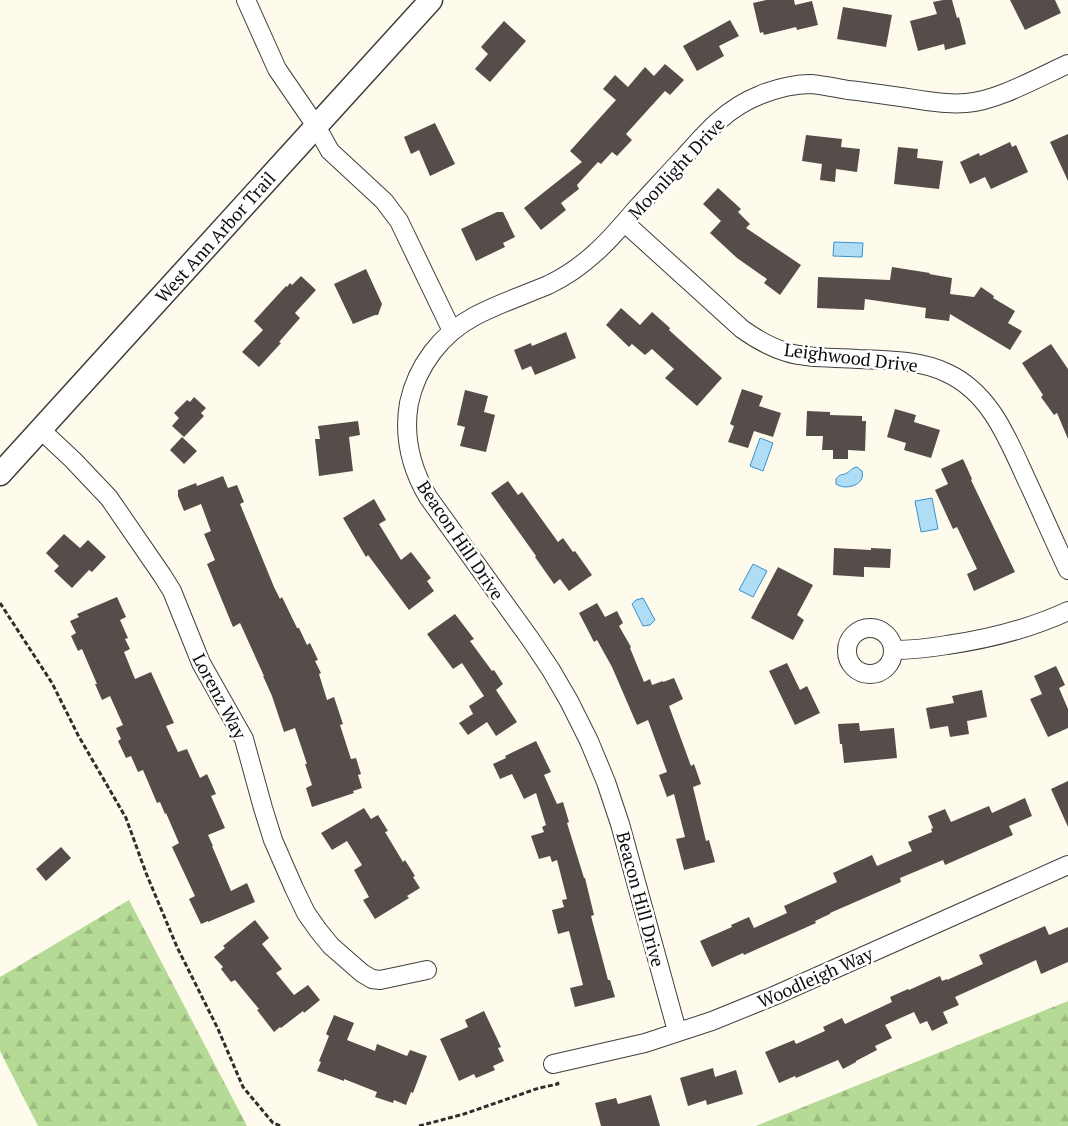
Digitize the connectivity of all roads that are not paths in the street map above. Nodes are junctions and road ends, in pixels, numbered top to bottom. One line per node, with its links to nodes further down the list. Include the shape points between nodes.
1 (246, 0): 4 (street, via 278,69)
2 (431, 0): 4 (street, West Ann Arbor Trail)
3 (1068, 64): 5 (street, Moonlight Drive, via 1001,94 967,103 927,101 811,84 783,87 759,95 714,123)
4 (316, 126): 6 (street, via 330,151 384,201 399,221); 7 (street, West Ann Arbor Trail)
5 (624, 222): 6 (street, Moonlight Drive, via 595,253 571,272 477,315); 9 (street, Leighwood Drive, via 742,329 770,346 809,356 924,365 947,373 974,390 1004,430)
6 (452, 331): 14 (street, Beacon Hill Drive, via 426,360 412,392 407,428 412,464 428,497 531,640 569,701 589,741 620,824)
7 (41, 430): 8 (street, West Ann Arbor Trail); 13 (street, Lorenz Way, via 110,498 172,591 201,663 244,739 273,840 306,913 318,930 331,946 372,979)
8 (0, 474)
9 (1068, 570)
10 (1068, 611): 11 (street, via 1005,634 912,650)
11 (894, 650)
12 (1068, 865): 14 (street, Woodleigh Way, via 776,995)
13 (427, 970)
14 (677, 1032): 15 (street, Woodleigh Way, via 645,1043)
15 (553, 1064)

